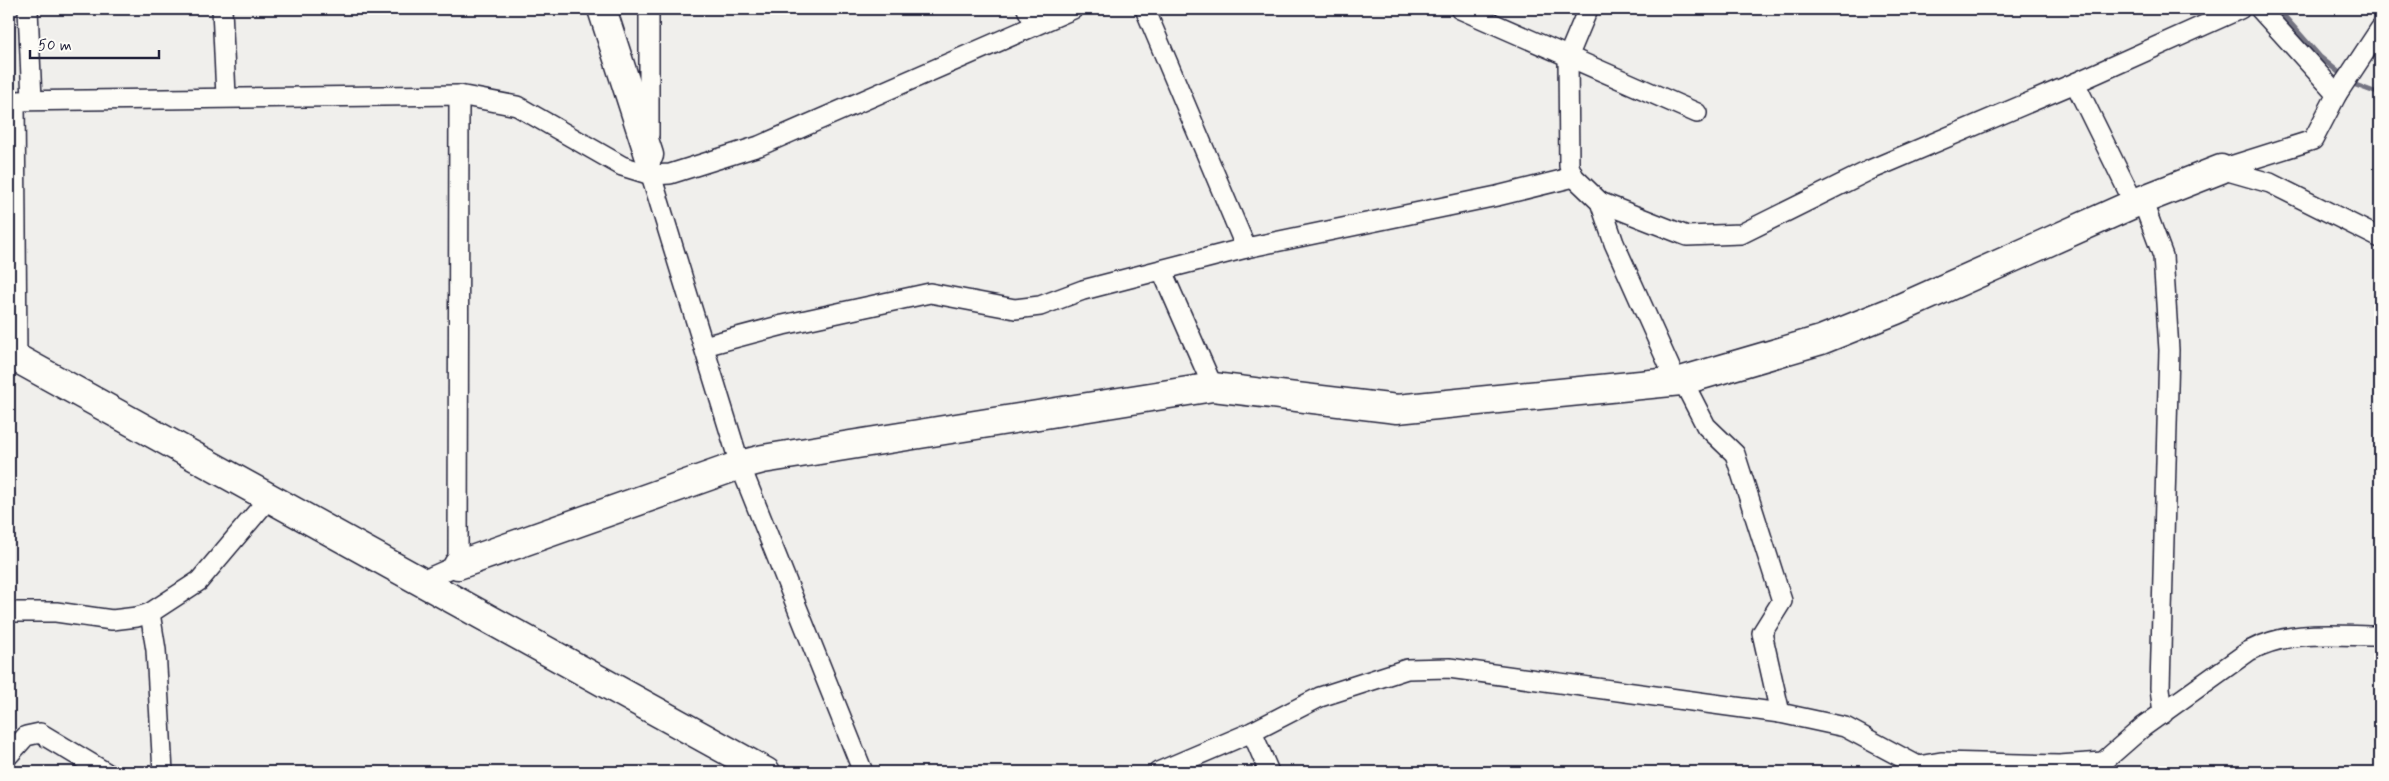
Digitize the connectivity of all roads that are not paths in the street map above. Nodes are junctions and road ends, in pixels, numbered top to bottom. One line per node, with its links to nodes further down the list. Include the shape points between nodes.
1 (28, 9): 18 (street)
2 (222, 9): 17 (street)
3 (602, 9): 20 (street)
4 (649, 9): 20 (street)
5 (1072, 9): 11 (street)
6 (1145, 9): 26 (street)
7 (1460, 9): 13 (street)
8 (1588, 9): 13 (street)
9 (2240, 9): 14 (street)
10 (2260, 9): 15 (street)
11 (1031, 17): 20 (street, via 759,146 670,174)
12 (2380, 29): 15 (street)
13 (1568, 57): 19 (street); 22 (street, via 1569,166)
14 (2075, 83): 23 (street); 24 (street, via 1870,170 1741,234 1687,236)
15 (2339, 91): 21 (street, via 2313,140)
16 (459, 95): 17 (street); 20 (street, via 517,106 622,166); 34 (street)
17 (226, 96): 18 (street)
18 (19, 101): 29 (street)
19 (1697, 113)
20 (650, 165): 28 (street)
21 (2221, 169): 23 (street); 25 (street, via 2270,183)
22 (1574, 177): 24 (street); 26 (street)
23 (2138, 201): 30 (street, via 1896,310 1821,340); 40 (street, via 2162,256 2169,350 2160,688)
24 (1600, 202): 30 (street, via 1614,243 1672,372)
25 (2380, 238)
26 (1246, 248): 27 (street)
27 (1162, 271): 28 (street, via 1083,290 1026,309 930,293); 31 (street)
28 (704, 346): 32 (street)
29 (13, 357): 33 (street)
30 (1681, 381): 31 (street, via 1397,409); 39 (street, via 1706,426 1735,454 1782,601 1762,633)
31 (1213, 387): 32 (street)
32 (740, 464): 34 (street); 47 (street)
33 (269, 498): 35 (street); 37 (street, via 199,581)
34 (458, 565): 35 (street, via 433,576)
35 (424, 584): 44 (street)
36 (9, 612): 37 (street, via 56,612 112,620)
37 (150, 613): 46 (street, via 156,650)
38 (2380, 636): 40 (street, via 2293,636 2267,641)
39 (1780, 713): 41 (street, via 1448,668 1407,668 1320,697); 43 (street, via 1845,727)
40 (2163, 714): 43 (street, via 2103,762 2059,765 1941,762)
41 (1252, 732): 48 (street); 49 (street)
42 (9, 756): 45 (street, via 26,736 40,733)
43 (1923, 769)
44 (756, 770)
45 (105, 772)
46 (164, 772)
47 (863, 772)
48 (1158, 772)
49 (1269, 772)

